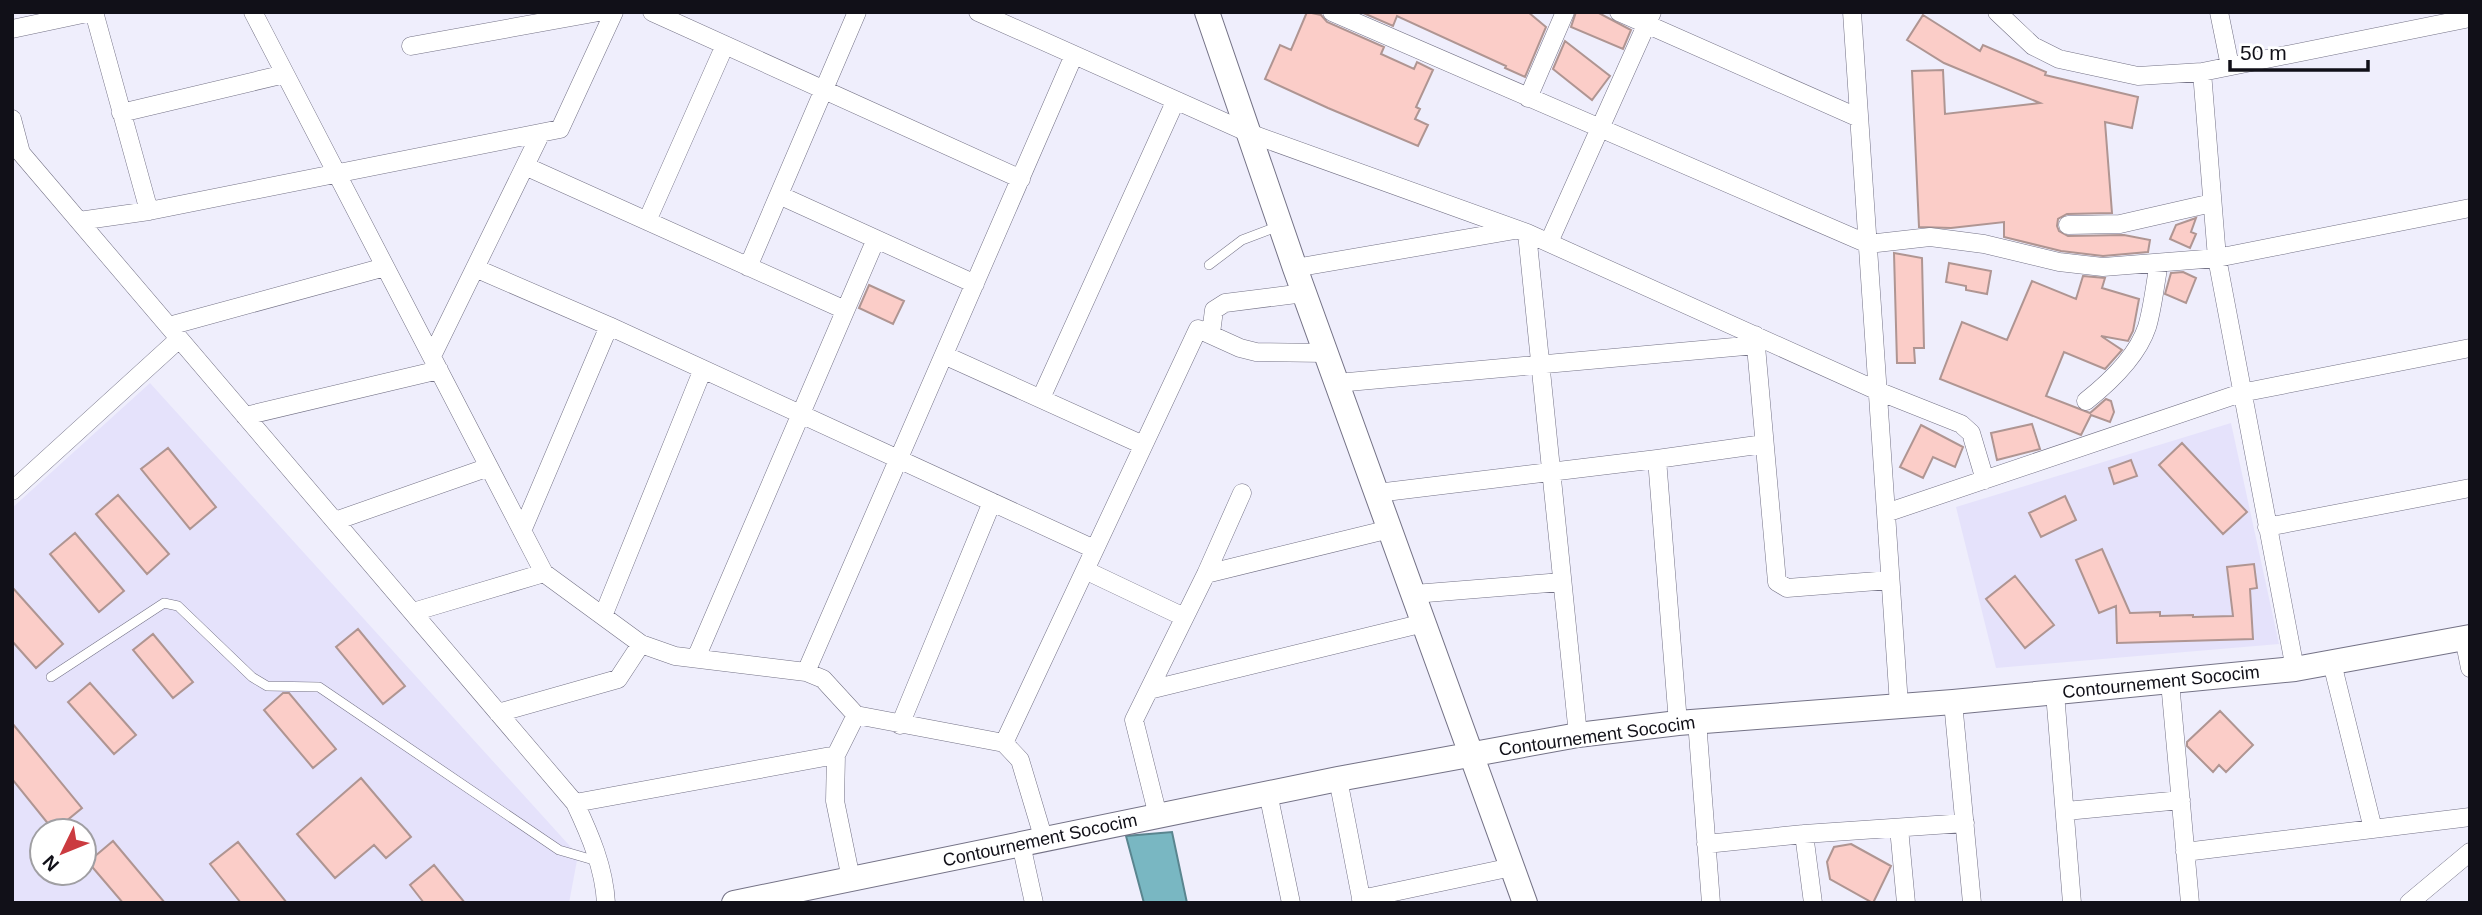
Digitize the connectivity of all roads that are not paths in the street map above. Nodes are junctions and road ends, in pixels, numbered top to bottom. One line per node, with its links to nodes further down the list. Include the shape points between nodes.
1 (93, 12): 18 (street); 28 (street)
2 (253, 12): 24 (street)
3 (599, 12): 20 (street)
4 (614, 12): 32 (street, via 560,129)
5 (652, 12): 19 (street)
6 (858, 12): 25 (street)
7 (978, 12): 21 (street)
8 (1207, 12): 33 (street)
9 (1332, 12): 26 (street)
10 (1565, 12): 26 (street)
11 (1619, 12): 15 (street)
12 (1852, 12): 29 (street)
13 (1997, 12): 23 (street, via 2033,46 2059,59 2138,76)
14 (2219, 12): 22 (street)
15 (1649, 18): 29 (street); 31 (street)
16 (2470, 18): 17 (street)
17 (2430, 19): 22 (street)
18 (12, 29)
19 (724, 45): 25 (street); 43 (street)
20 (411, 46)
21 (1073, 55): 27 (street); 37 (street)
22 (2230, 66): 23 (street)
23 (2202, 72): 39 (street)
24 (285, 74): 28 (street); 36 (street)
25 (824, 90): 37 (street); 38 (street)
26 (1528, 97): 31 (street)
27 (1175, 102): 33 (street); 73 (street)
28 (121, 113): 41 (street)
29 (1859, 118): 49 (street)
30 (12, 119): 34 (street)
31 (1600, 128): 48 (street); 49 (street)
32 (541, 133): 35 (street); 36 (street)
33 (1249, 133): 44 (street); 46 (street)
34 (17, 157): 42 (street)
35 (525, 166): 43 (street); 55 (street)
36 (336, 173): 41 (street); 53 (street)
37 (1021, 179): 57 (street)
38 (779, 195): 47 (street); 54 (street)
39 (2213, 203): 45 (street, via 2120,224); 50 (street)
40 (2470, 208): 50 (street)
41 (149, 211): 42 (street)
42 (79, 221): 61 (street)
43 (647, 221): 54 (street)
44 (1281, 226): 52 (lane, via 1242,240); 56 (street)
45 (2068, 226)
46 (1523, 231): 48 (street); 56 (street); 68 (street)
47 (876, 239): 57 (street); 59 (street)
48 (1549, 242): 63 (street)
49 (1868, 244): 51 (street, via 1930,237 2103,267); 71 (street)
50 (2217, 258): 51 (street); 72 (street)
51 (2159, 263): 74 (street, via 2147,328 2127,361)
52 (1209, 265)
53 (385, 267): 61 (street); 67 (street)
54 (748, 267): 59 (street)
55 (475, 268): 60 (street); 67 (street)
56 (1295, 268): 58 (street)
57 (975, 284): 66 (street)
58 (1304, 293): 62 (street, via 1225,303 1214,310); 65 (street)
59 (845, 310): 75 (street)
60 (609, 326): 69 (street); 93 (street)
61 (174, 333): 76 (street); 85 (street)
62 (1211, 333): 65 (street, via 1256,352); 78 (street, via 1198,329)
63 (1755, 340): 68 (street); 71 (street); 77 (street)
64 (2470, 348): 72 (street)
65 (1326, 353): 70 (street)
66 (944, 355): 73 (street); 79 (street)
67 (435, 363): 76 (street); 81 (street)
68 (1541, 365): 70 (street); 82 (street)
69 (704, 369): 75 (street); 102 (street)
70 (1337, 383): 87 (street)
71 (1878, 391): 83 (street, via 1961,424 1971,433); 89 (street)
72 (2241, 393): 83 (street); 91 (street)
73 (1041, 398): 78 (street)
74 (2085, 401)
75 (799, 414): 79 (street); 107 (street)
76 (245, 415): 90 (street)
77 (1764, 444): 80 (street); 98 (street, via 1777,582 1787,588)
78 (1143, 445): 94 (street)
79 (899, 459): 88 (street); 111 (street)
80 (1657, 459): 82 (street); 120 (street)
81 (489, 467): 90 (street); 93 (street)
82 (1551, 471): 87 (street); 99 (street)
83 (1985, 480): 89 (street)
84 (2470, 488): 91 (street)
85 (12, 491)
86 (1242, 493): 97 (street)
87 (1377, 493): 92 (street)
88 (992, 502): 94 (street); 121 (street)
89 (1886, 513): 98 (street)
90 (335, 521): 101 (street)
91 (2267, 527): 110 (street)
92 (1390, 529): 97 (street); 100 (street)
93 (522, 531): 96 (street)
94 (1094, 549): 95 (street)
95 (1085, 570): 103 (street); 123 (street)
96 (544, 573): 101 (street); 102 (street)
97 (1206, 573): 103 (street)
98 (1890, 580): 117 (street)
99 (1562, 582): 100 (street); 122 (street)
100 (1414, 594): 104 (street)
101 (412, 612): 118 (street)
102 (603, 616): 106 (street)
103 (1184, 617): 114 (street)
104 (1424, 623): 114 (street); 124 (street)
105 (2467, 638): 108 (street, Contournement Sococim); 109 (street)
106 (642, 644): 107 (street); 118 (street, via 618,679)
107 (696, 658): 111 (street)
108 (2332, 663): 110 (street, Contournement Sococim); 135 (street)
109 (2470, 668)
110 (2295, 669): 113 (street, Contournement Sococim)
111 (806, 672): 119 (street, via 823,679)
112 (51, 677): 141 (lane, via 164,603 178,606 252,677 267,686 319,687 559,850)
113 (2170, 682): 115 (street, Contournement Sococim); 128 (street)
114 (1149, 690): 131 (street, via 1134,720)
115 (2055, 693): 116 (street, Contournement Sococim); 130 (street)
116 (1953, 702): 117 (street, Contournement Sococim); 133 (street)
117 (1899, 705): 120 (street, Contournement Sococim)
118 (498, 713): 129 (street)
119 (856, 715): 121 (street); 125 (street)
120 (1687, 722): 122 (street, Contournement Sococim); 138 (street)
121 (900, 725): 123 (street)
122 (1578, 735): 124 (street, Contournement Sococim)
123 (1004, 743): 137 (street, via 1020,760)
124 (1471, 754): 126 (street, Contournement Sococim); 142 (street)
125 (836, 755): 129 (street); 143 (street, via 835,801)
126 (1338, 779): 127 (street, Contournement Sococim); 145 (street)
127 (1268, 793): 131 (street, Contournement Sococim); 149 (street)
128 (2180, 800): 130 (street); 139 (street)
129 (575, 803): 141 (street)
130 (2066, 811): 155 (street)
131 (1158, 816): 137 (street, Contournement Sococim)
132 (2470, 817): 135 (street)
133 (1965, 823): 134 (street); 154 (street)
134 (1899, 828): 136 (street); 153 (street)
135 (2373, 829): 139 (street)
136 (1804, 834): 138 (street); 152 (street)
137 (1033, 842): 143 (street, Contournement Sococim); 148 (street)
138 (1706, 844): 151 (street)
139 (2185, 852): 156 (street)
140 (2470, 852): 157 (street)
141 (599, 861): 146 (street)
142 (1512, 867): 145 (street); 150 (street)
143 (851, 879): 144 (street, Contournement Sococim)
144 (812, 895): 147 (street, Contournement Sococim)
145 (1362, 901)
146 (606, 903)
147 (734, 903)
148 (1034, 903)
149 (1291, 903)
150 (1525, 903)
151 (1711, 903)
152 (1813, 903)
153 (1906, 903)
154 (1972, 903)
155 (2072, 903)
156 (2190, 903)
157 (2409, 903)

